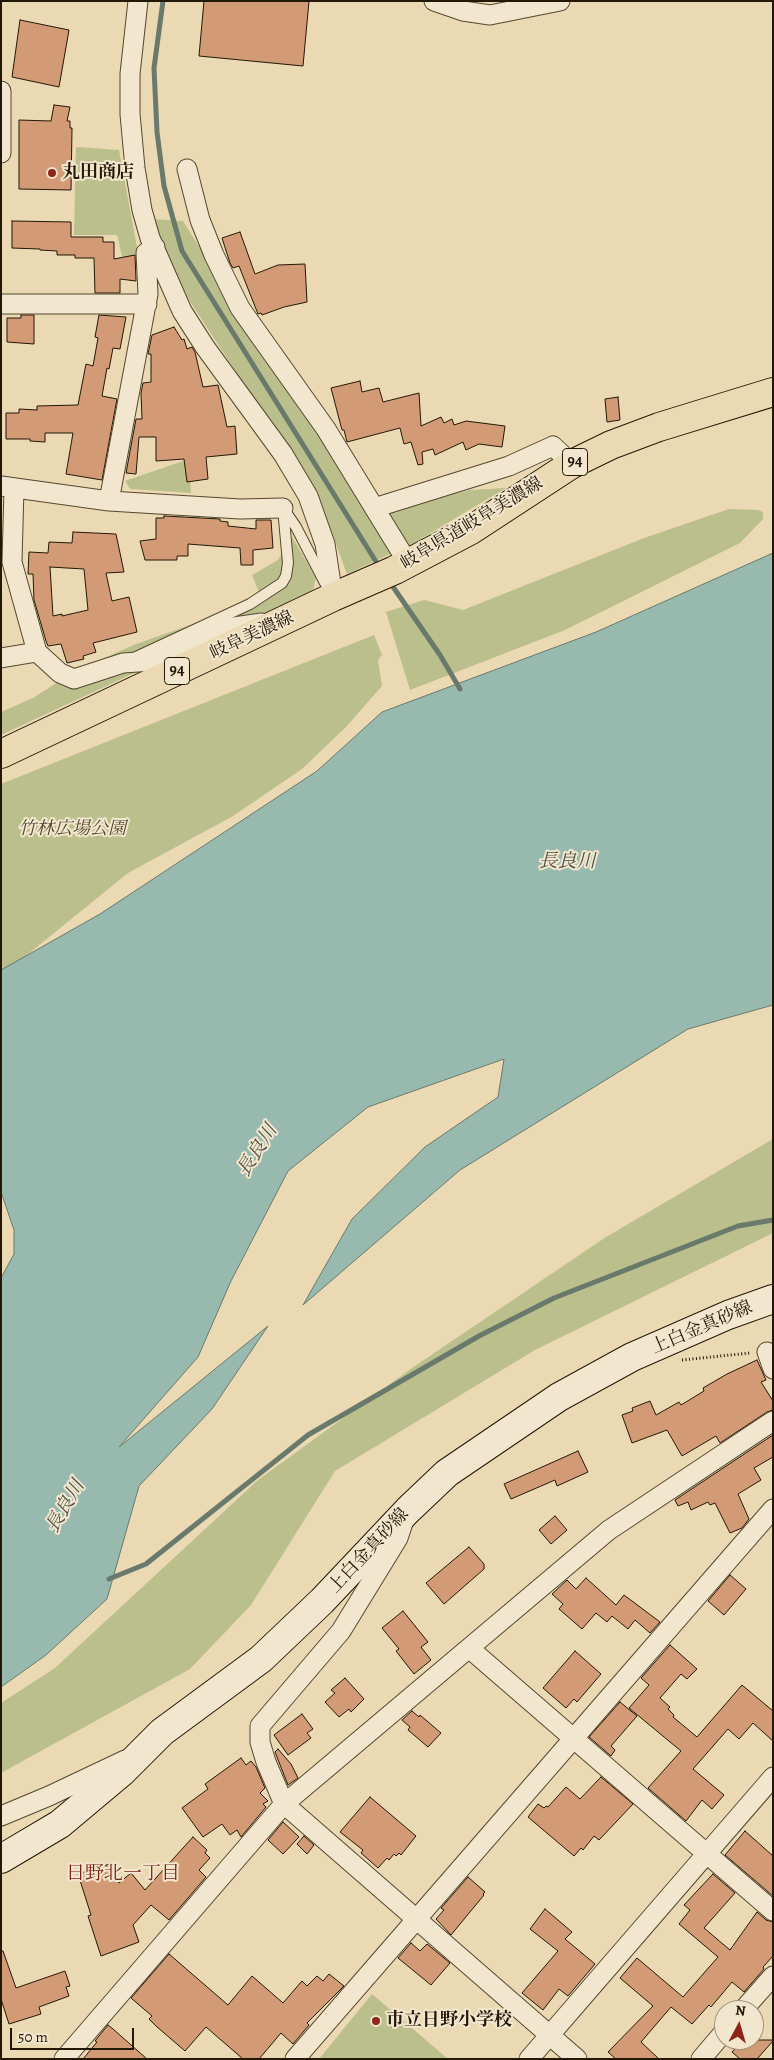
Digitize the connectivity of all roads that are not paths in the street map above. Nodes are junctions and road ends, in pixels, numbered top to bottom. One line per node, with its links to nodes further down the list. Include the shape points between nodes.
1 (138, 1): 7 (street, via 130,74 130,114 142,210)
2 (434, 1): 3 (street, via 463,11 490,14)
3 (560, 1)
4 (1, 91): 5 (street)
5 (1, 153)
6 (188, 169): 15 (street, via 200,220 240,308 326,429)
7 (155, 247): 9 (street, via 146,253); 18 (street, via 182,311 283,454 308,496)
8 (1, 304): 9 (street)
9 (146, 304): 13 (street)
10 (773, 392): 11 (main road, 岐阜県道岐阜美濃線 / 94, via 659,427)
11 (572, 464): 15 (street, via 553,446 509,466); 17 (main road, 岐阜県道岐阜美濃線 / 94, via 471,530)
12 (8, 487): 13 (street); 16 (street)
13 (109, 501): 14 (street)
14 (283, 508): 18 (lane); 22 (lane, via 288,563 282,583 250,604)
15 (374, 508): 17 (street)
16 (7, 563): 20 (street)
17 (402, 567): 18 (main road, 岐阜美濃線 / 94)
18 (343, 593): 19 (main road, 岐阜美濃線 / 94)
19 (288, 619): 22 (street, via 234,627 153,661); 23 (main road, 岐阜美濃線 / 94)
20 (37, 652): 21 (street); 22 (street, via 60,673 74,679)
21 (1, 658)
22 (123, 663)
23 (1, 754)
24 (773, 1299): 27 (main road, 上白金真砂線, via 632,1357 559,1397 447,1473)
25 (773, 1421): 28 (street, via 609,1530)
26 (773, 1508): 29 (street)
27 (408, 1510): 30 (main road, 上白金真砂線, via 261,1660 162,1732); 32 (street, via 398,1538 341,1631 260,1726 260,1742)
28 (469, 1648): 29 (street); 32 (street)
29 (574, 1738): 34 (street); 37 (street)
30 (142, 1752): 33 (street); 35 (main road, 上白金真砂線, via 60,1824)
31 (773, 1777): 34 (street)
32 (284, 1804): 37 (street); 42 (street)
33 (1, 1816)
34 (707, 1855): 36 (street); 40 (street)
35 (1, 1860)
36 (773, 1911)
37 (416, 1920): 40 (street); 43 (street)
38 (773, 1976): 39 (street)
39 (752, 2000)
40 (550, 2035): 44 (street); 45 (street)
41 (714, 2044): 46 (street)
42 (64, 2059)
43 (295, 2059)
44 (529, 2059)
45 (577, 2059)
46 (701, 2059)

